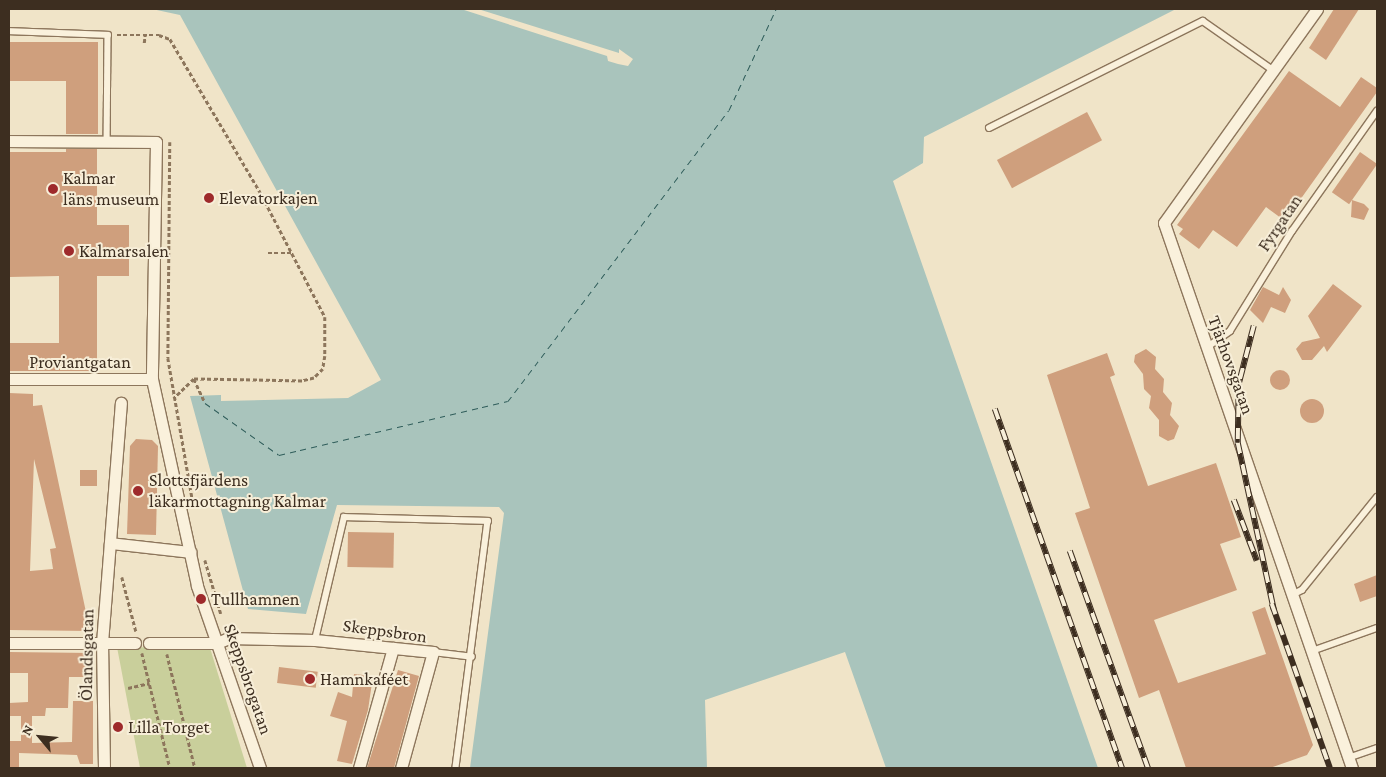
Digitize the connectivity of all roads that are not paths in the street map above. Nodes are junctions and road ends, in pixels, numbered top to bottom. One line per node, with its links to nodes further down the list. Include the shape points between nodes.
1 (1317, 9): 3 (street, Tjärhovsgatan)
2 (9, 32): 7 (lane, via 108,35)
3 (1272, 70): 5 (lane, via 1203,21); 8 (street, Tjärhovsgatan, via 1164,223)
4 (1377, 111): 8 (lane, Fyrgatan, via 1292,231 1230,332)
5 (989, 128)
6 (9, 141): 7 (street)
7 (107, 142): 10 (street, Skeppsbrogatan, via 156,142)
8 (1206, 348): 15 (street, Tjärhovsgatan)
9 (9, 379): 10 (street, Proviantgatan)
10 (152, 379): 14 (street, Skeppsbrogatan)
11 (121, 403): 13 (street, Ölandsgatan)
12 (1377, 497): 15 (lane, via 1302,590)
13 (110, 543): 14 (street); 19 (street, Ölandsgatan)
14 (190, 552): 20 (street, Skeppsbrogatan)
15 (1292, 595): 23 (street, Tjärhovsgatan)
16 (1377, 628): 23 (lane)
17 (315, 640): 20 (street, Skeppsbron, via 229,638); 21 (street, Skeppsbron); 24 (lane, via 344,517 488,521)
18 (9, 642): 19 (street, Skeppsbron)
19 (102, 643): 20 (street, Skeppsbron); 27 (street, Ölandsgatan)
20 (217, 644): 28 (street, Skeppsbrogatan)
21 (393, 648): 22 (street, Skeppsbron); 29 (street)
22 (433, 652): 24 (lane); 30 (street, Skeppsbron)
23 (1312, 652): 26 (street, Tjärhovsgatan)
24 (472, 657): 31 (lane)
25 (1377, 748): 26 (lane)
26 (1350, 763)
27 (104, 768)
28 (260, 768)
29 (359, 768)
30 (401, 768)
31 (456, 768)

